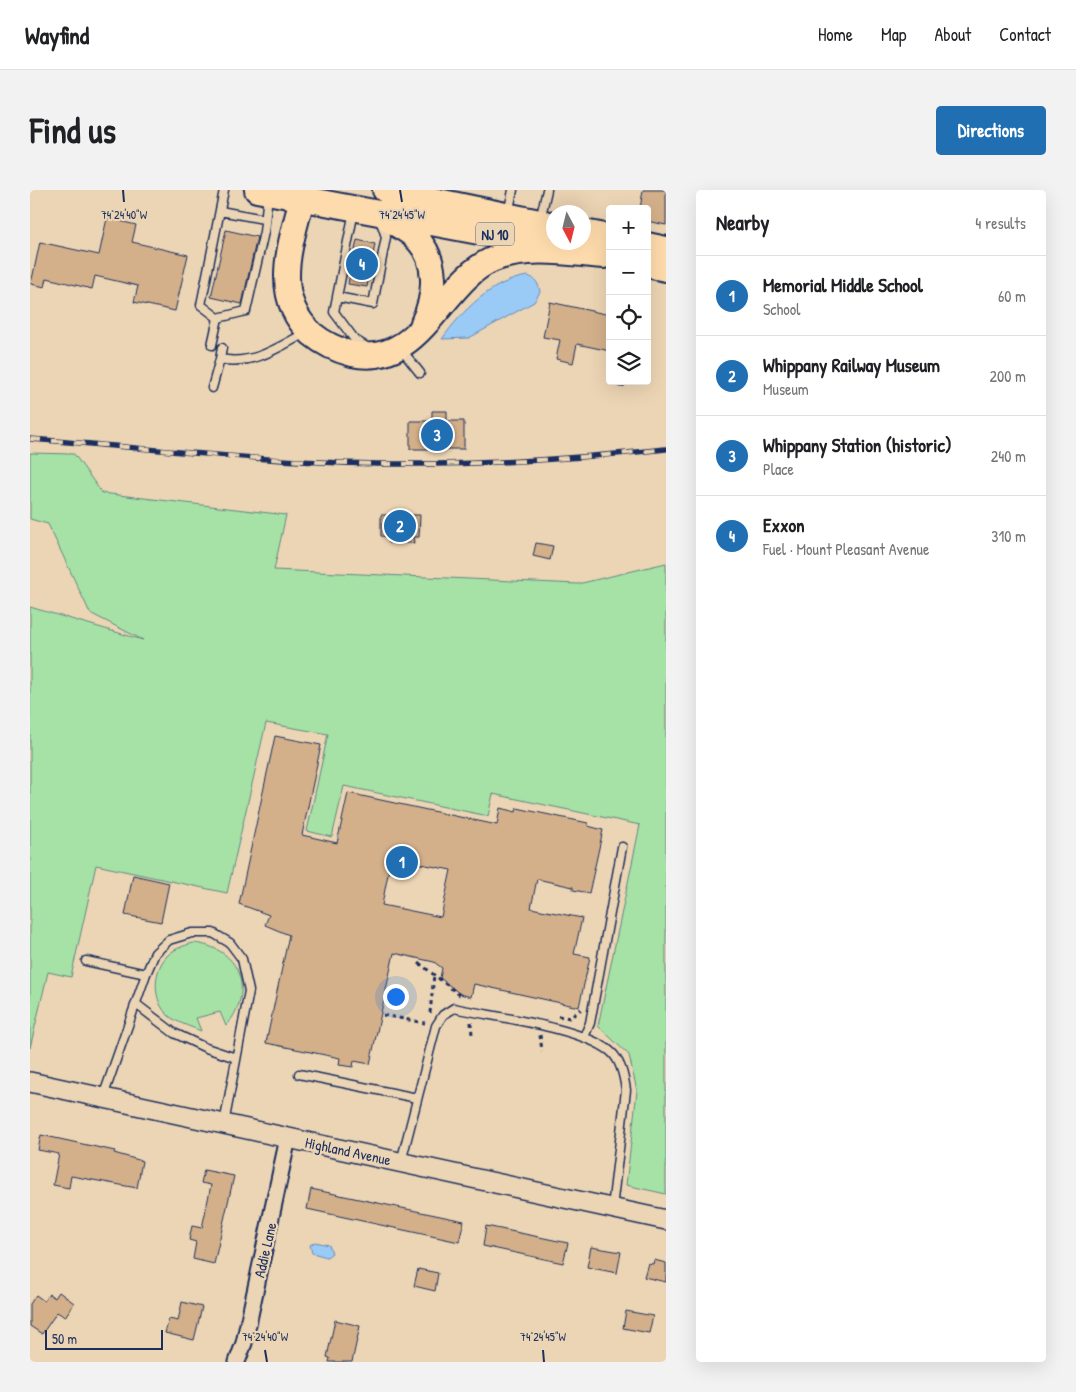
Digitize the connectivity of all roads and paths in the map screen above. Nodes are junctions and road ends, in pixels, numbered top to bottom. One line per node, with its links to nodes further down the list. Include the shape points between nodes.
1 (224, 190): 10 (lane)
2 (385, 190): 6 (main road, NJ 10)
3 (513, 190): 12 (lane)
4 (547, 190): 8 (lane)
5 (263, 191): 7 (main road, NJ 10); 13 (lane)
6 (413, 193): 12 (main road, NJ 10)
7 (302, 199): 9 (main road, NJ 10); 23 (main road, via 286,289 292,310)
8 (547, 205)
9 (354, 209): 11 (main road, NJ 10); 21 (lane)
10 (220, 211): 13 (lane); 22 (lane, via 202,305)
11 (379, 213): 18 (main road, NJ 10); 21 (lane, via 386,237 373,304); 24 (main road, via 415,237 432,264 429,309)
12 (508, 216): 14 (main road, NJ 10)
13 (264, 219): 22 (lane, via 246,311)
14 (546, 224)
15 (591, 237): 16 (main road)
16 (606, 248)
17 (666, 249): 20 (main road)
18 (606, 250)
19 (606, 250): 24 (main road, via 494,259 475,270)
20 (651, 263)
21 (337, 297): 27 (lane, via 334,312 344,327 366,347)
22 (218, 318): 25 (lane)
23 (309, 331): 27 (main road, via 340,351 361,356); 28 (lane, via 268,354 248,361)
24 (418, 332): 27 (main road)
25 (212, 345)
26 (222, 348): 28 (lane)
27 (393, 350): 29 (lane)
28 (220, 359): 30 (lane)
29 (420, 373)
30 (212, 388)
31 (622, 847): 44 (lane, via 590,1023)
32 (86, 961): 34 (lane)
33 (418, 963): 35 (path)
34 (146, 974): 37 (lane); 46 (lane, via 156,953 169,940 192,933 212,933 230,943 242,959 249,990)
35 (464, 997)
36 (582, 1000): 39 (path, via 580,1010 570,1018)
37 (136, 1004): 46 (lane, via 174,1033); 49 (lane)
38 (383, 1014): 41 (path)
39 (554, 1015)
40 (470, 1019): 42 (path)
41 (428, 1024)
42 (472, 1035)
43 (540, 1035): 45 (path)
44 (584, 1037): 50 (lane, via 454,1008 443,1015 436,1026); 54 (lane, via 611,1052 622,1071 626,1090)
45 (542, 1051)
46 (236, 1058): 51 (lane)
47 (299, 1074): 50 (lane)
48 (30, 1082): 49 (street, Highland Avenue)
49 (103, 1098): 51 (street, Highland Avenue)
50 (418, 1098): 53 (lane)
51 (224, 1124): 52 (street, Highland Avenue)
52 (288, 1138): 53 (street, Highland Avenue); 56 (street, Addie Lane, via 246,1334)
53 (401, 1162): 54 (street, Highland Avenue)
54 (612, 1208): 55 (street, Highland Avenue)
55 (666, 1220)
56 (237, 1362)

